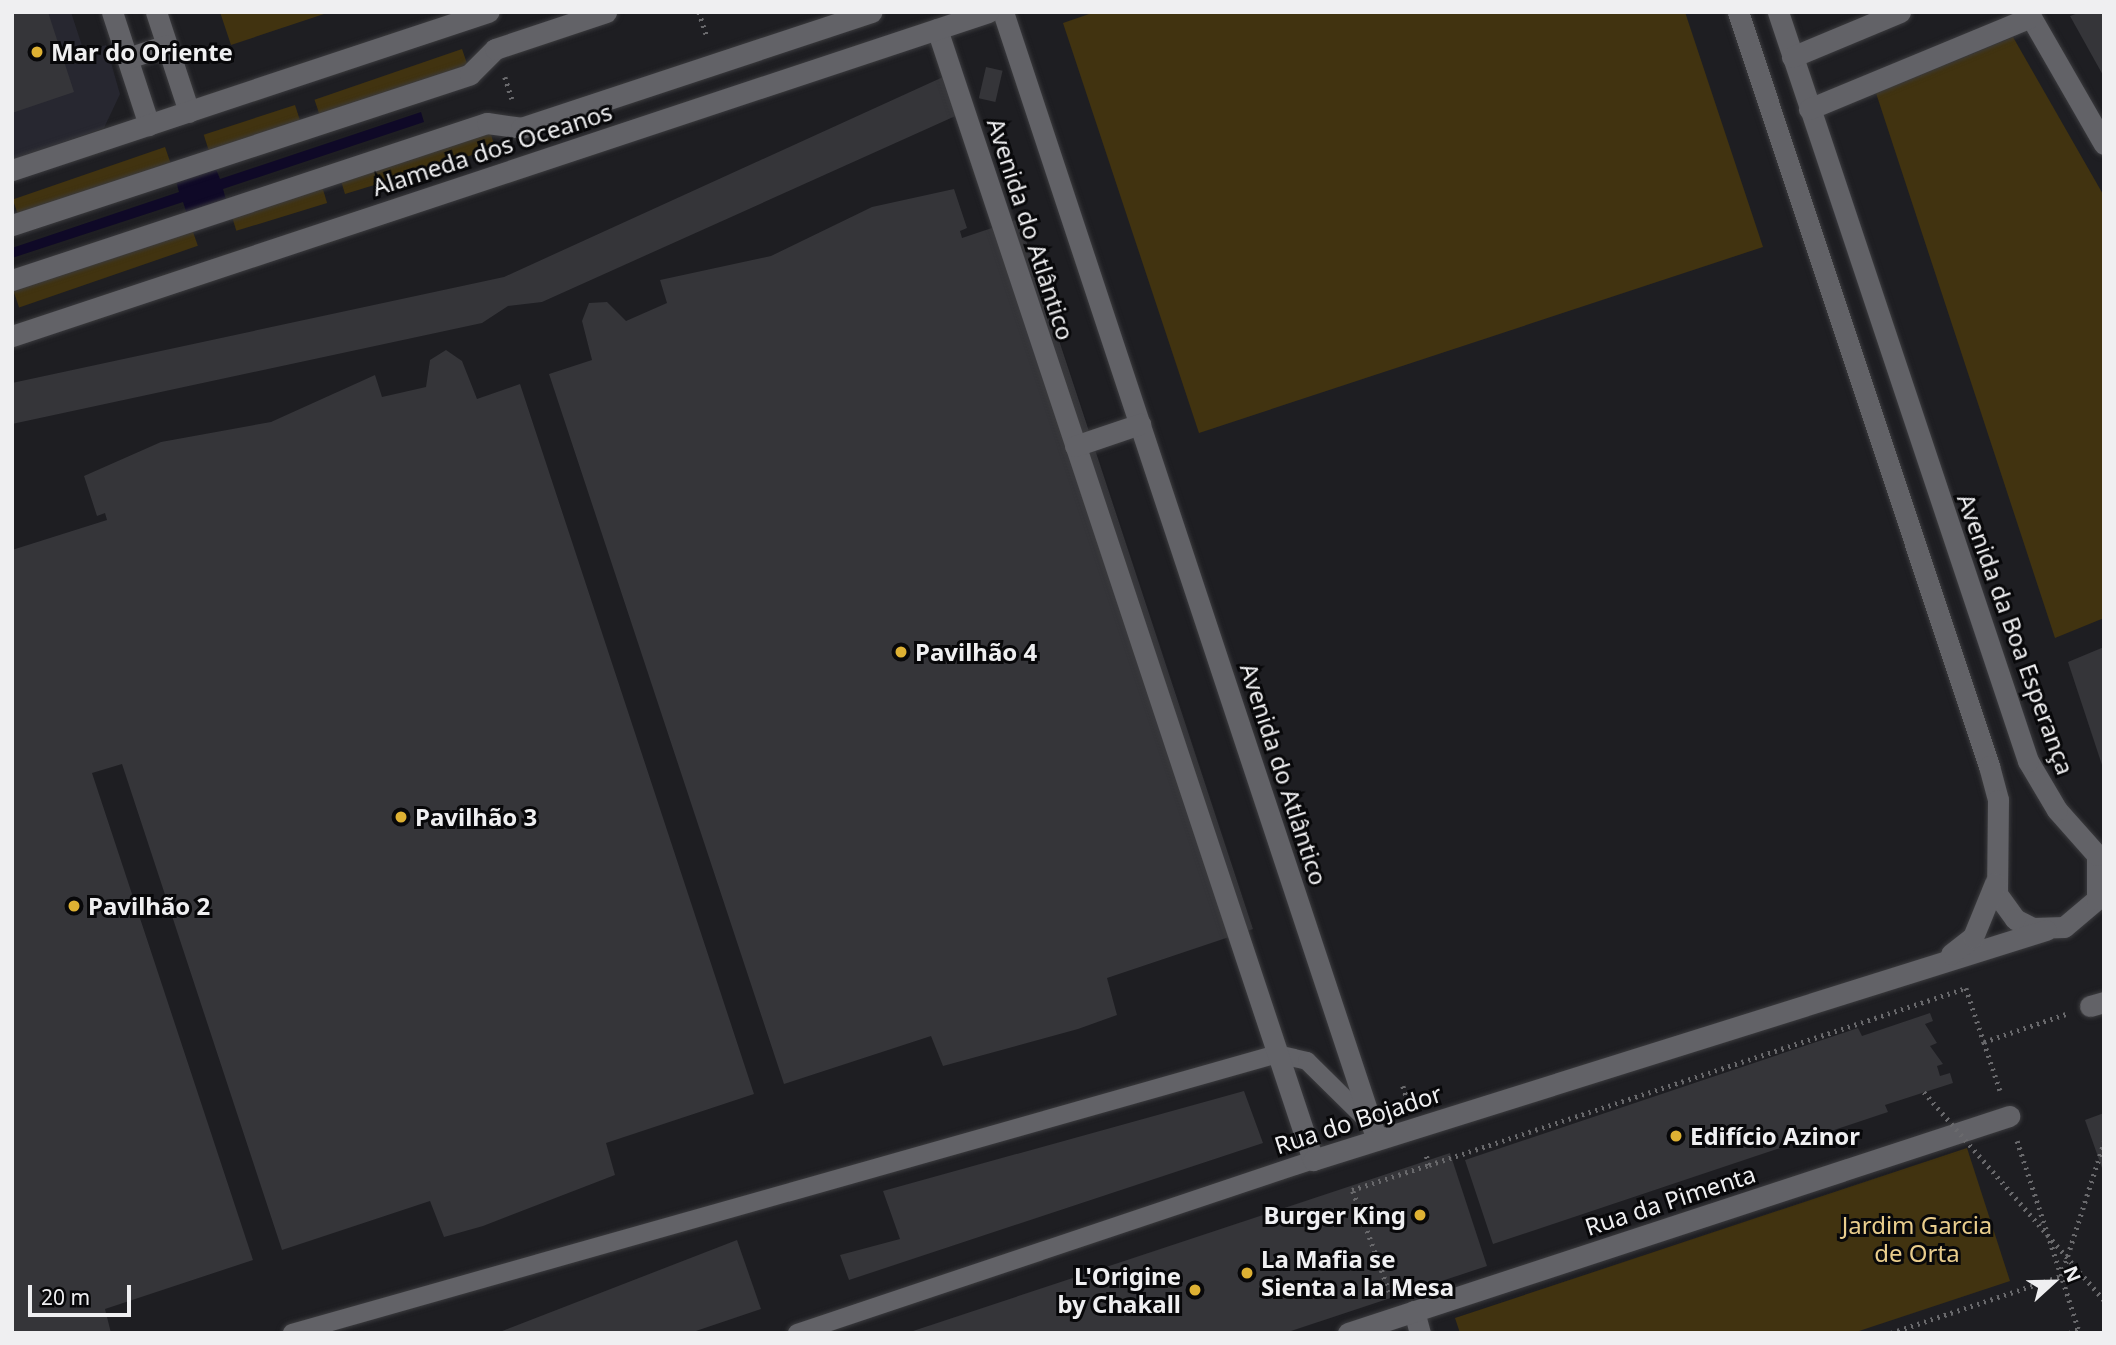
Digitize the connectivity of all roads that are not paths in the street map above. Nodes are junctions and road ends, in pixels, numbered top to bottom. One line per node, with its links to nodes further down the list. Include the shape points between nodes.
1 (112, 12): 15 (street)
2 (156, 12): 13 (street)
3 (488, 12): 17 (street)
4 (606, 12): 21 (street, via 495,49 470,74)
5 (871, 12): 22 (street, Alameda dos Oceanos, via 521,128 487,123)
6 (988, 12): 12 (street, Alameda dos Oceanos)
7 (1003, 12): 24 (street, Avenida do Atlântico)
8 (1738, 12): 26 (street, via 1989,766 1998,800)
9 (1778, 12): 14 (street, Avenida da Boa Esperança)
10 (1900, 12): 14 (street)
11 (2029, 14): 16 (street); 19 (street)
12 (937, 29): 23 (street, Alameda dos Oceanos); 25 (street, Avenida do Atlântico)
13 (167, 45): 15 (street); 17 (street)
14 (1792, 57): 16 (street, Avenida da Boa Esperança)
15 (128, 58): 18 (street)
16 (1809, 109): 27 (street, Avenida da Boa Esperança, via 2028,761 2057,810 2097,855 2101,885 2087,913)
17 (189, 112): 18 (street)
18 (149, 125): 20 (street)
19 (2104, 144)
20 (12, 170)
21 (12, 225)
22 (12, 280)
23 (12, 336)
24 (1140, 424): 25 (street); 31 (street, Avenida do Atlântico)
25 (1076, 446): 29 (street, Avenida do Atlântico)
26 (1996, 881): 27 (street, via 2004,907 2015,919); 28 (street, via 1973,937)
27 (2046, 930): 28 (street, Avenida da Boa Esperança)
28 (1937, 962): 31 (street, Rua do Bojador, via 1417,1128)
29 (1278, 1054): 31 (lane, via 1307,1061); 32 (street, Avenida do Atlântico); 34 (lane)
30 (2009, 1116): 33 (street, Rua da Pimenta)
31 (1375, 1133): 32 (street, Rua do Bojador)
32 (1313, 1160): 35 (lane, Rua do Bojador)
33 (1406, 1314): 36 (street, Rua da Pimenta); 37 (street)
34 (292, 1333)
35 (797, 1333)
36 (1348, 1333)
37 (1420, 1333)

